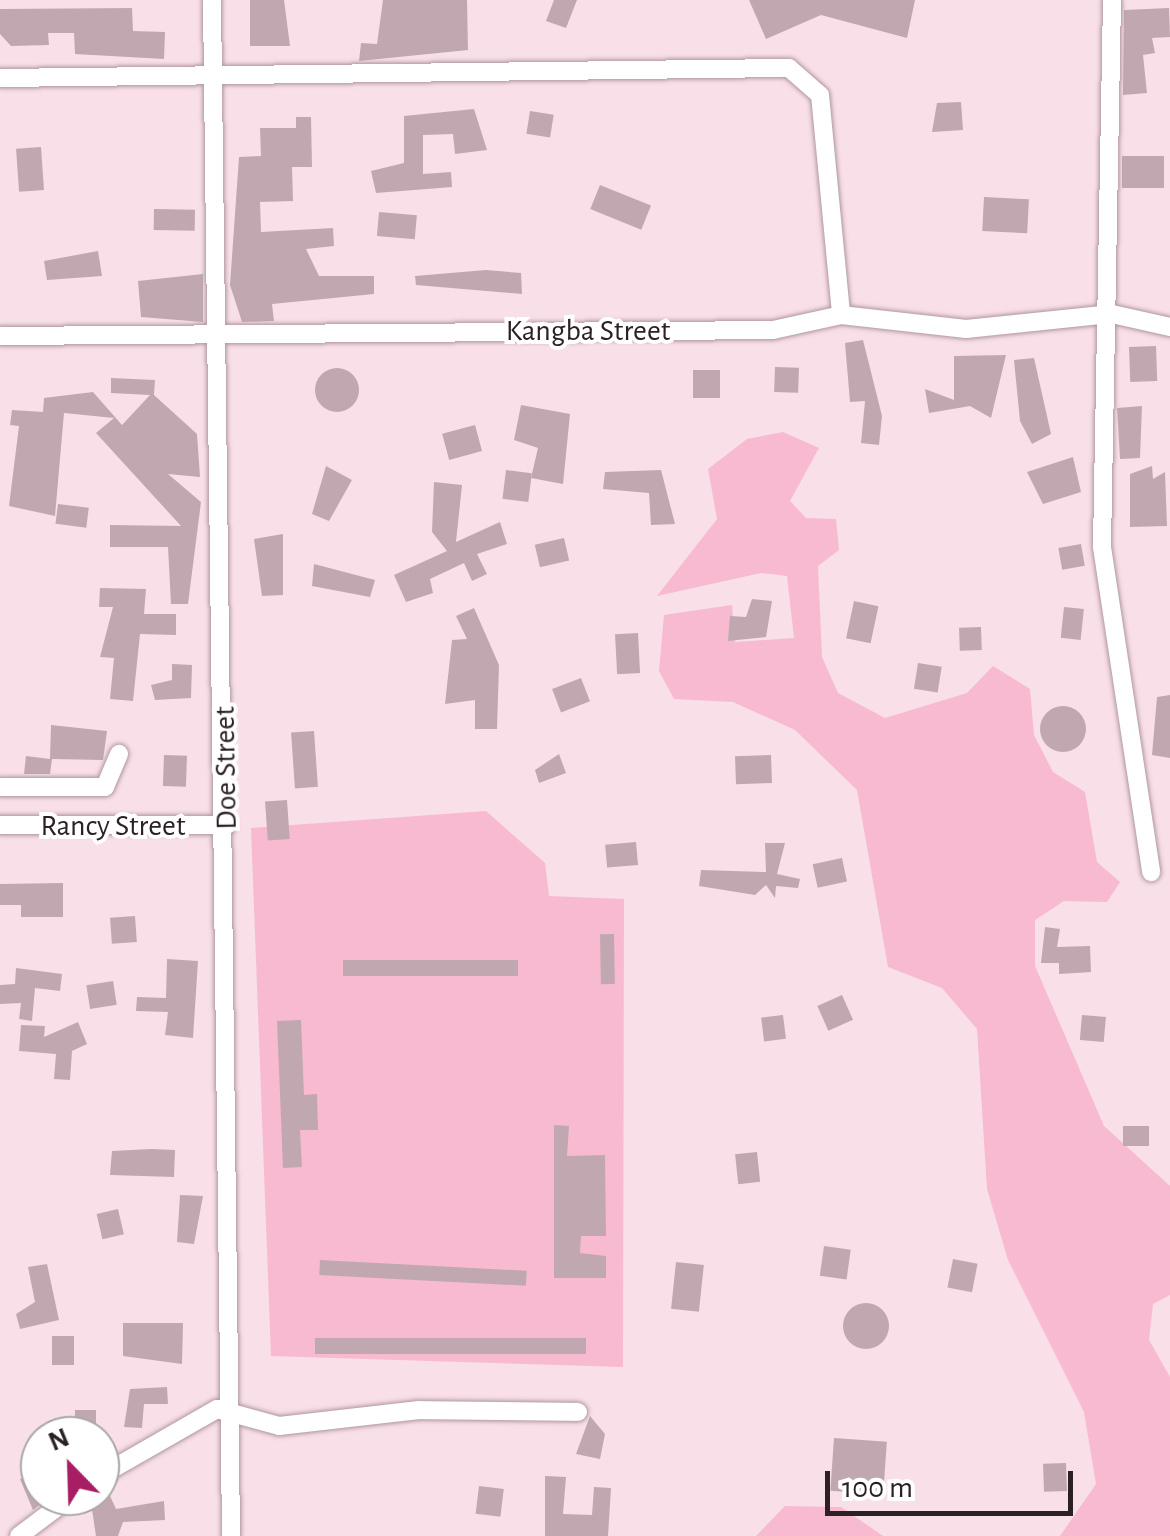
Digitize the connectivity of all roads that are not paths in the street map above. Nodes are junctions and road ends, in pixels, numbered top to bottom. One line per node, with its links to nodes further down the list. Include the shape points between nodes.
1 (212, 0): 4 (street, Doe Street)
2 (1112, 0): 5 (street)
3 (0, 78): 4 (street)
4 (213, 79): 6 (street, via 789,68 820,94); 8 (street, Doe Street)
5 (1112, 314): 6 (street, Kangba Street, via 966,328); 7 (street, Kangba Street); 14 (street, via 1102,547)
6 (840, 315): 8 (street, Kangba Street, via 773,330)
7 (1170, 328)
8 (217, 334): 9 (street, Kangba Street); 13 (street, Doe Street)
9 (0, 336)
10 (119, 754): 11 (street, via 105,787)
11 (0, 787)
12 (0, 825): 13 (street, Rancy Street)
13 (227, 825): 16 (street, Doe Street)
14 (1151, 872)
15 (578, 1412): 16 (street, via 420,1410 278,1426)
16 (230, 1416): 17 (street, via 217,1409); 20 (street, Doe Street)
17 (120, 1465)
18 (46, 1516): 19 (street)
19 (19, 1536)
20 (231, 1536)

